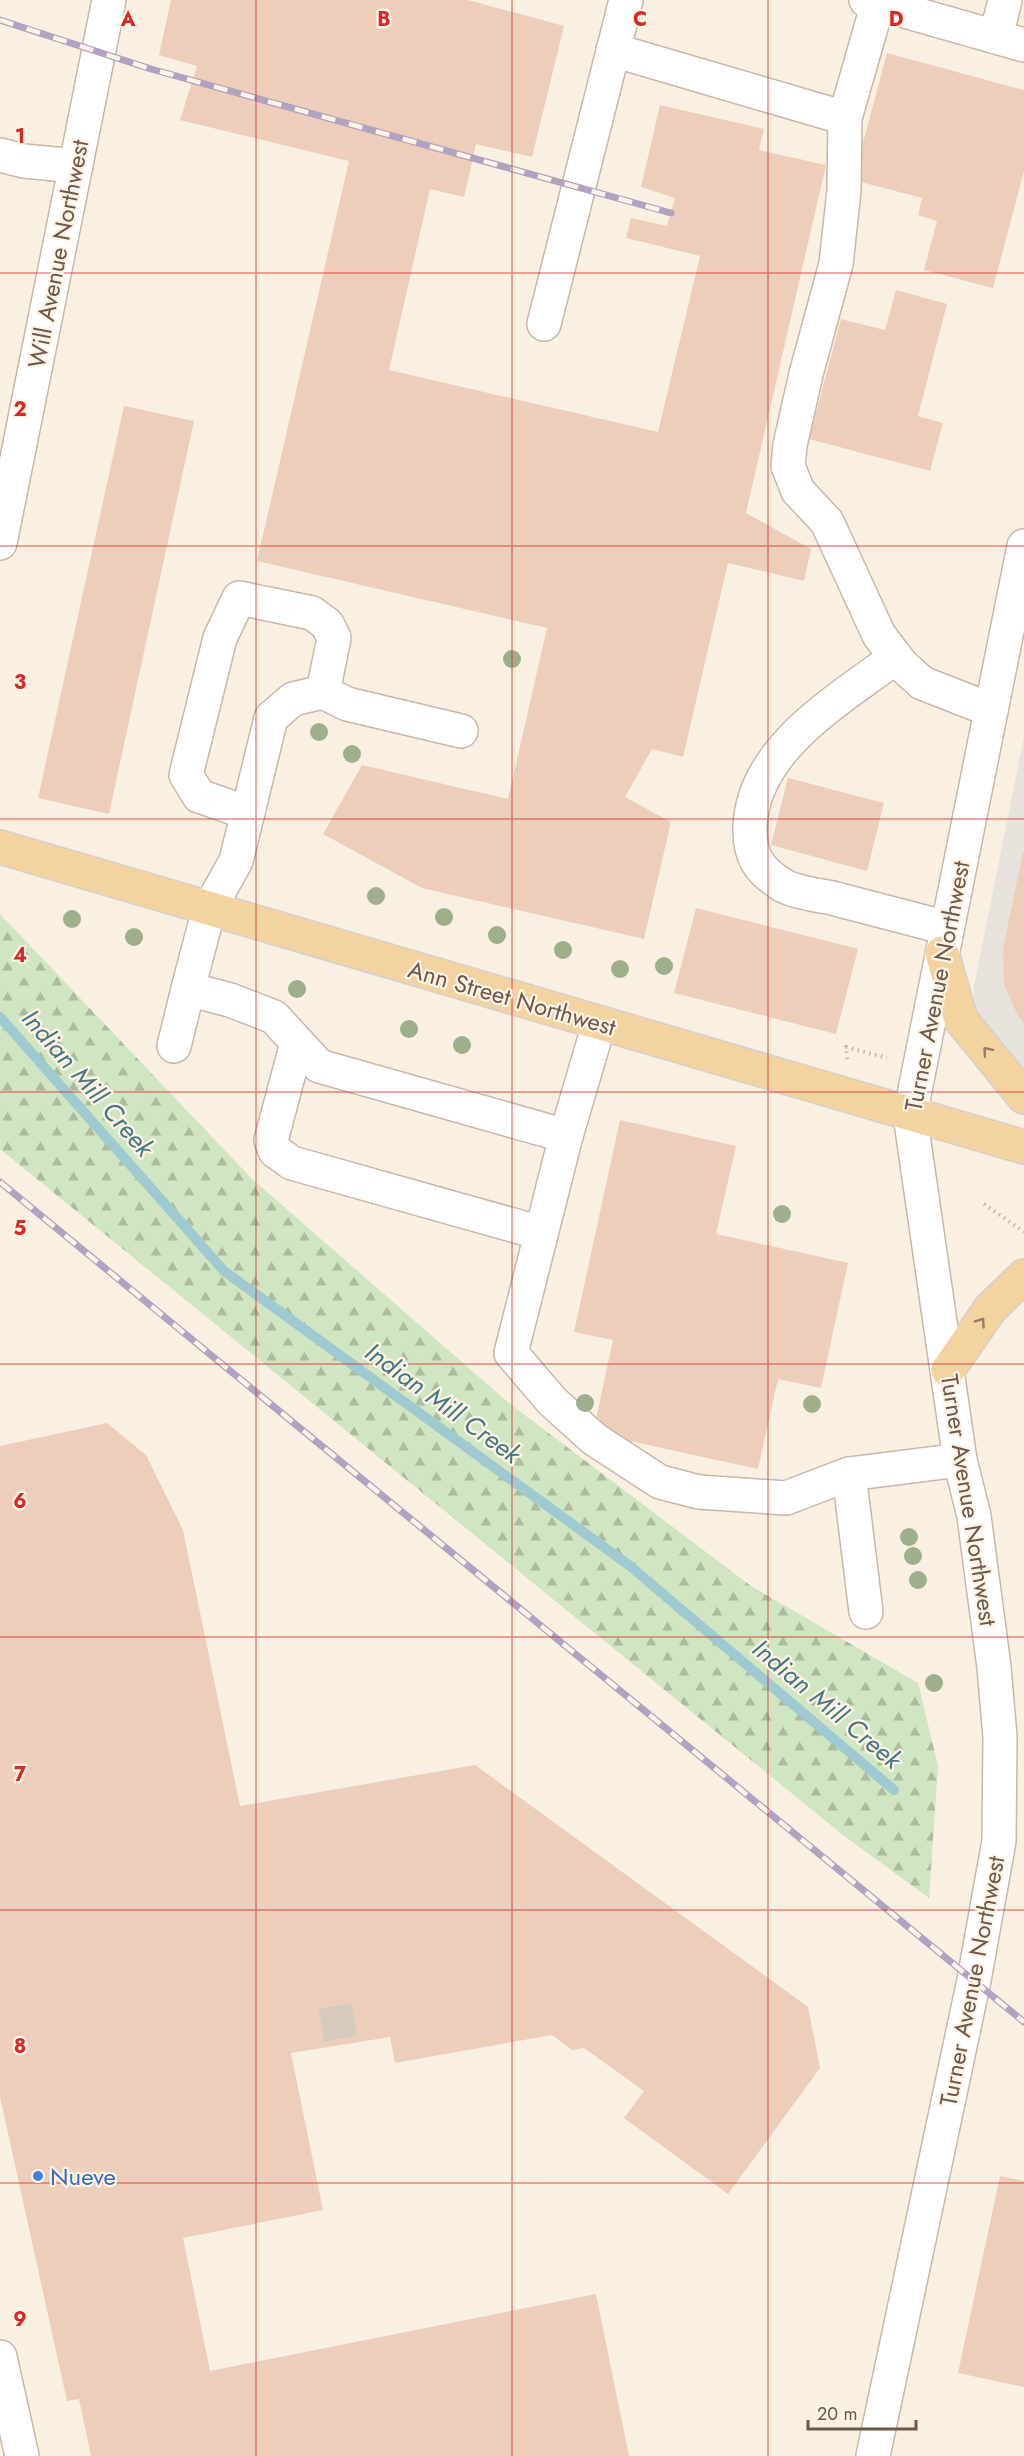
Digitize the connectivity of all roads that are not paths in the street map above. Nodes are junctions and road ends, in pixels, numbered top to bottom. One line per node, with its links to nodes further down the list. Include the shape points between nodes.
1 (109, 0): 9 (street, Will Avenue Northwest)
2 (626, 0): 6 (street)
3 (1005, 0): 5 (street)
4 (872, 2): 5 (street); 7 (street)
5 (1010, 41)
6 (613, 50): 7 (street); 10 (street)
7 (845, 118): 13 (street, via 844,191 836,264 806,374 788,466 798,491 827,522 879,635)
8 (0, 155): 9 (street)
9 (76, 166): 11 (street, Will Avenue Northwest)
10 (544, 324)
11 (0, 543)
12 (1024, 546): 15 (street, Turner Avenue Northwest)
13 (896, 657): 15 (street, via 922,683); 20 (street, via 828,708 773,760 751,815 750,847 762,870 786,887)
14 (323, 693): 16 (street, via 347,704); 17 (street, via 293,699 271,718); 17 (street, via 334,638 327,624 312,613 239,598 220,638 186,775 200,796)
15 (991, 710): 20 (street, Turner Avenue Northwest)
16 (461, 731)
17 (248, 813): 19 (street, via 236,861)
18 (0, 847): 19 (main road, Ann Street Northwest)
19 (209, 909): 21 (street); 22 (main road, Ann Street Northwest)
20 (945, 940): 25 (main road, one-way to 20, via 961,1020); 26 (street, Turner Avenue Northwest)
21 (188, 989): 23 (street, via 274,1017); 24 (street)
22 (599, 1024): 26 (main road, Ann Street Northwest); 27 (street)
23 (297, 1043): 27 (street, via 319,1066); 29 (street, via 271,1140 275,1151 292,1163)
24 (174, 1046)
25 (1024, 1097)
26 (910, 1115): 28 (main road, Ann Street Northwest); 31 (street, Turner Avenue Northwest)
27 (566, 1136): 29 (street)
28 (1024, 1147)
29 (541, 1233): 33 (street, via 511,1353 552,1401 594,1439 660,1482 699,1492 786,1498)
30 (1024, 1276): 31 (main road, one-way to 30, via 990,1309)
31 (948, 1370): 32 (street, Turner Avenue Northwest)
32 (960, 1460): 33 (street); 35 (street, Turner Avenue Northwest, via 974,1516 994,1667)
33 (849, 1474): 34 (street)
34 (866, 1612)
35 (1012, 1751): 38 (street, Turner Avenue Northwest, via 978,1957)
36 (0, 2357): 37 (street)
37 (22, 2456)
38 (873, 2456)

